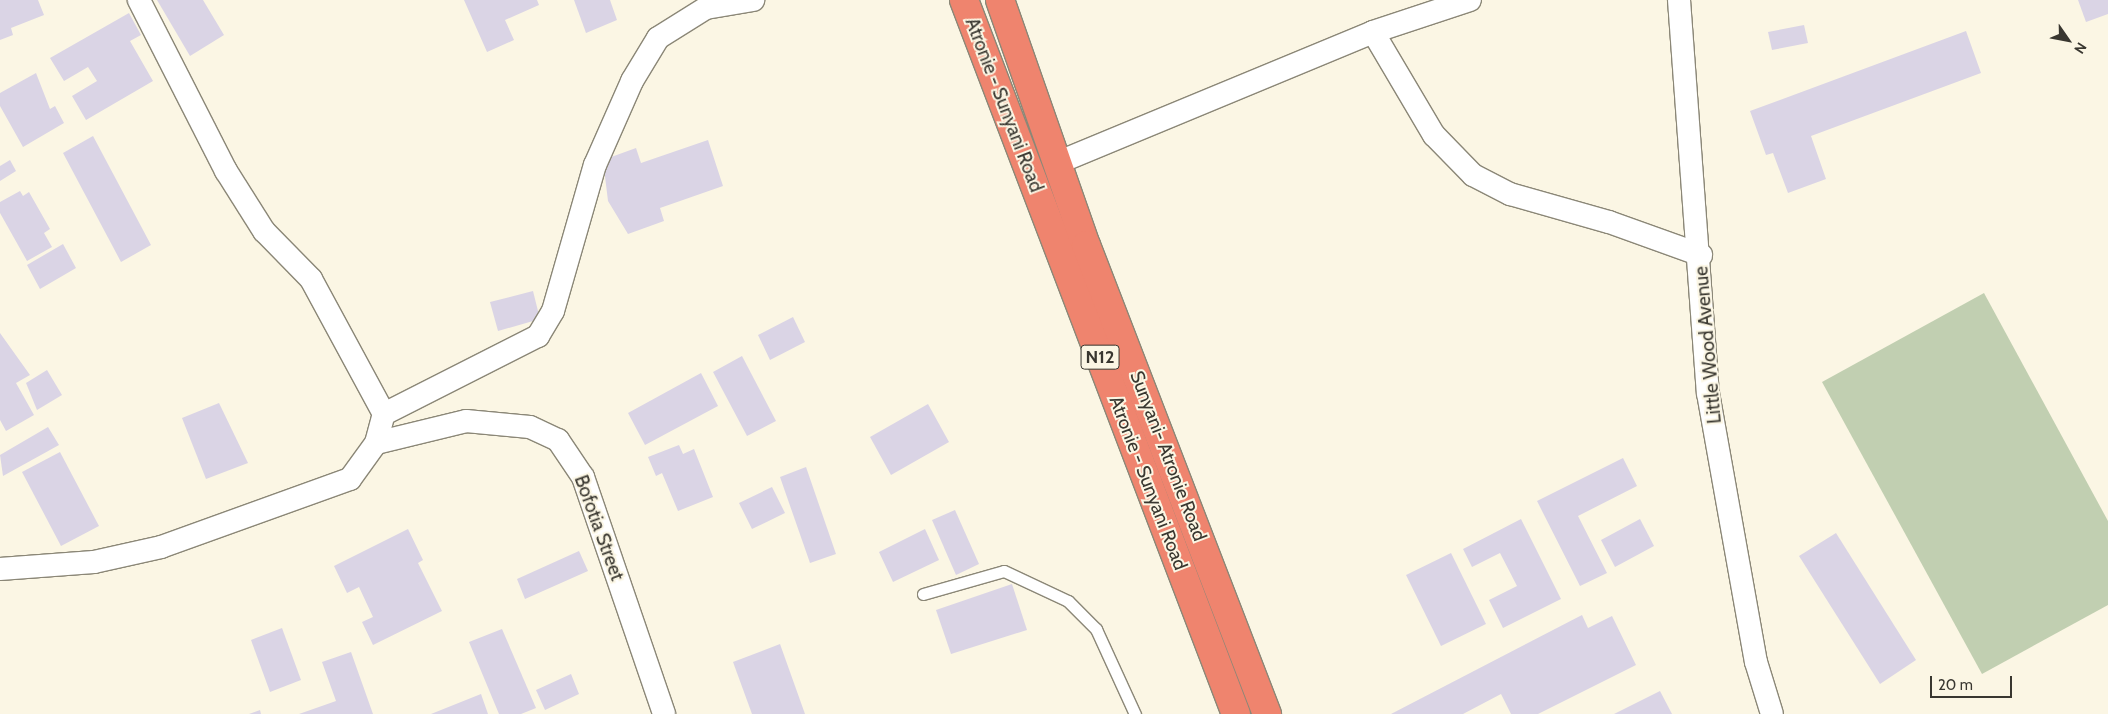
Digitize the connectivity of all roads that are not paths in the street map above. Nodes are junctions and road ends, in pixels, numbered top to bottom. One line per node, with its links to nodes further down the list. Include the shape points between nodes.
1 (139, 0): 10 (street, via 226,171 264,231 311,279)
2 (753, 0): 10 (street, via 706,8 658,38 632,81 595,165 553,311 538,336)
3 (964, 0): 16 (highway, Atronie - Sunyani Road / N12)
4 (1000, 0): 8 (highway, Sunyani- Atronie Road / N12)
5 (1470, 0): 7 (street)
6 (1679, 0): 9 (street, Little Wood Avenue)
7 (1373, 32): 8 (street); 9 (street, via 1434,135 1473,176 1510,194 1609,222)
8 (1057, 163): 17 (highway, Sunyani- Atronie Road / N12)
9 (1701, 256): 18 (street, Little Wood Avenue, via 1708,393 1756,662)
10 (384, 414): 11 (street)
11 (376, 443): 12 (street, via 350,479 197,536 94,562); 14 (street, Bofotia Street, via 466,421 530,427 558,440 583,477)
12 (0, 568)
13 (923, 594): 15 (lane, via 1004,571 1068,601 1096,629)
14 (664, 714)
15 (1135, 714)
16 (1236, 714)
17 (1267, 714)
18 (1772, 714)

